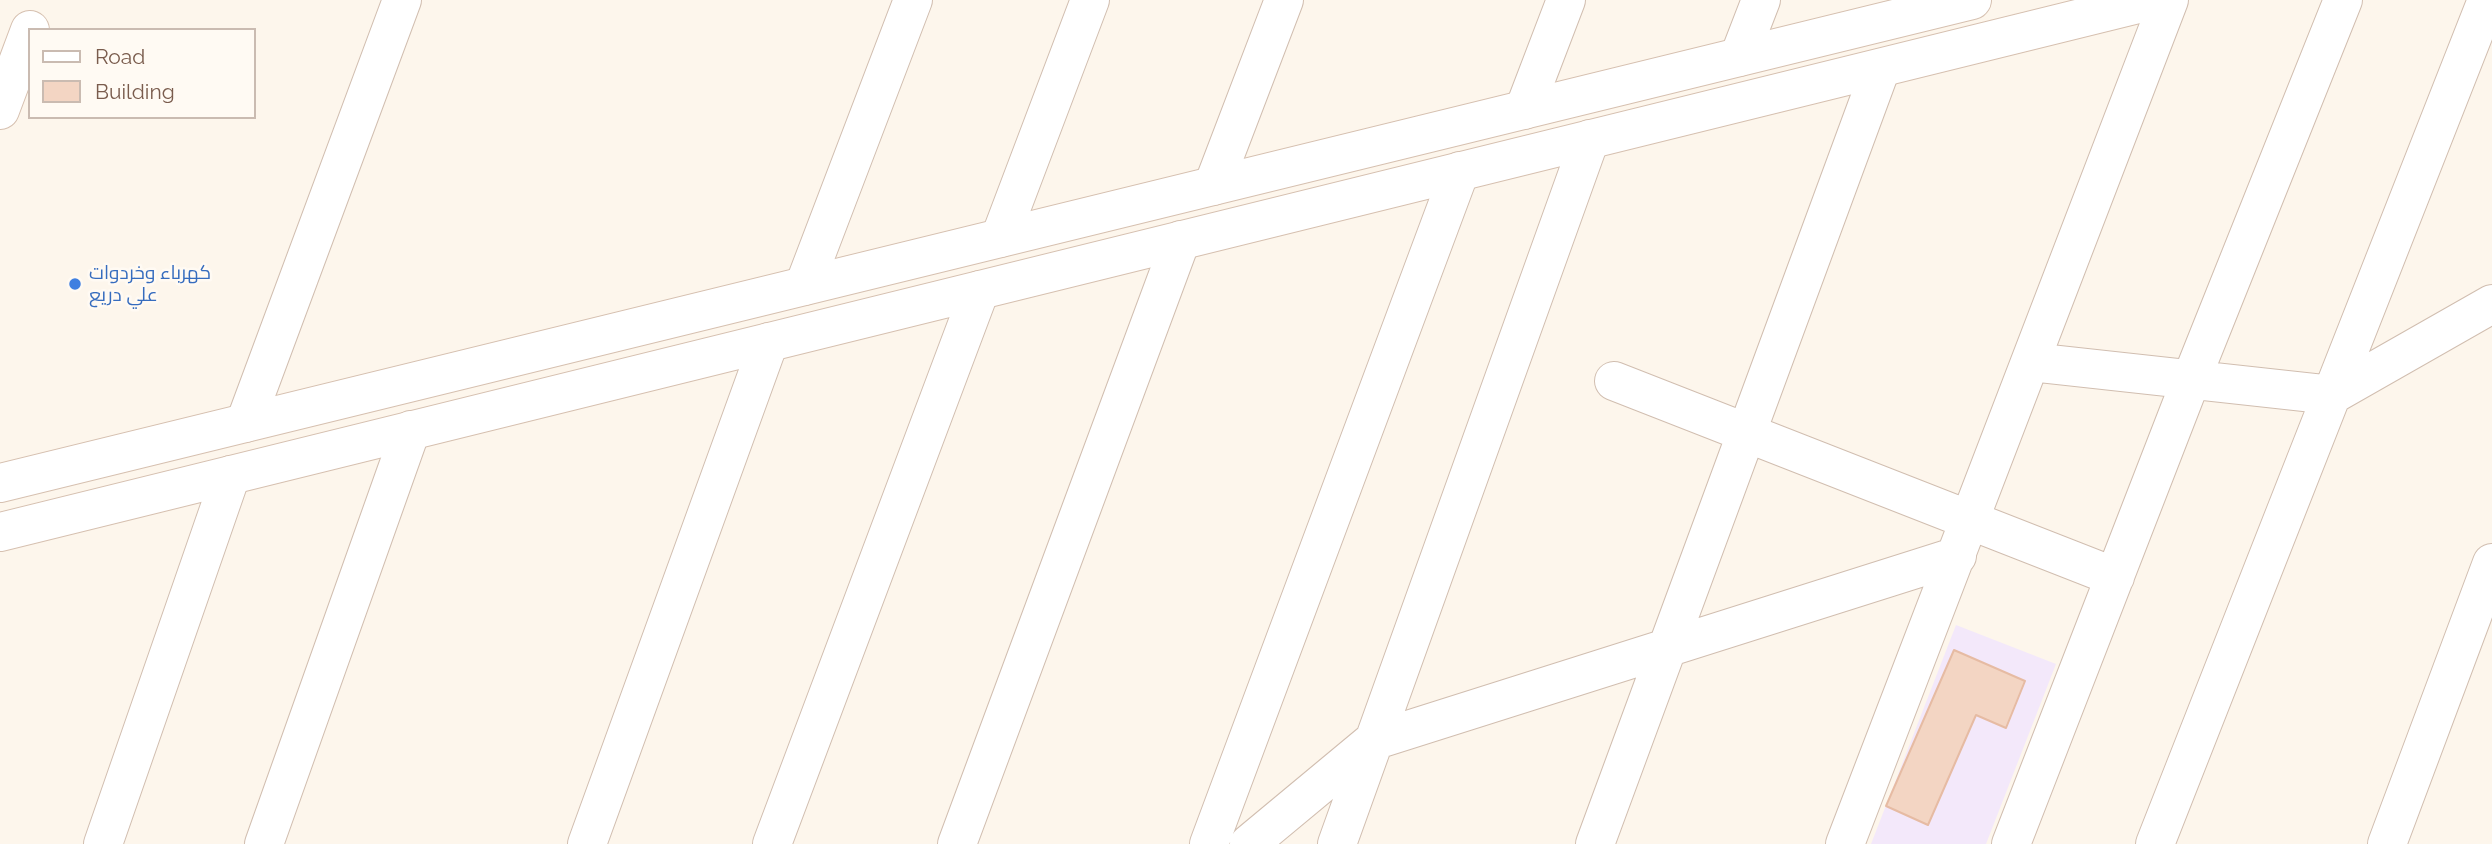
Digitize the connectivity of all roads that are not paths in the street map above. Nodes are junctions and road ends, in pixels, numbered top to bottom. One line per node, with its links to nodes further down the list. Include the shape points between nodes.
1 (41, 0): 14 (street)
2 (402, 0): 33 (street)
3 (913, 0): 25 (street)
4 (1090, 0): 23 (street)
5 (1284, 0): 22 (street)
6 (1566, 0): 19 (street)
7 (1761, 0): 16 (street)
8 (1972, 0): 13 (street)
9 (2154, 0): 17 (street)
10 (2169, 0): 29 (street)
11 (2343, 0): 30 (street)
12 (2487, 0): 32 (street)
13 (1904, 9): 16 (street)
14 (31, 28)
15 (28, 35): 18 (street)
16 (1739, 57): 19 (street)
17 (1881, 68): 20 (street); 35 (street)
18 (0, 110)
19 (1524, 110): 22 (street)
20 (1590, 139): 21 (street); 44 (street)
21 (1460, 171): 24 (street); 50 (street)
22 (1213, 186): 23 (street)
23 (1000, 238): 25 (street)
24 (1181, 240): 26 (street); 49 (street)
25 (804, 286): 33 (street)
26 (980, 290): 28 (street); 48 (street)
27 (2492, 304): 32 (street)
28 (769, 342): 34 (street); 47 (street)
29 (2031, 362): 30 (street); 38 (street)
30 (2191, 380): 32 (street); 42 (street)
31 (1614, 381): 35 (street)
32 (2332, 395): 56 (street)
33 (245, 423): 37 (street)
34 (411, 430): 36 (street); 46 (street)
35 (1746, 433): 38 (street); 43 (street)
36 (231, 475): 39 (street); 45 (street)
37 (0, 483)
38 (1970, 520): 40 (street); 42 (street)
39 (0, 532)
40 (1957, 556): 43 (street); 54 (street)
41 (2492, 563): 57 (street)
42 (2115, 577): 55 (street)
43 (1667, 646): 44 (street); 53 (street)
44 (1373, 741): 51 (street); 52 (street)
45 (103, 844)
46 (264, 844)
47 (587, 844)
48 (772, 844)
49 (957, 844)
50 (1209, 844)
51 (1249, 844)
52 (1337, 844)
53 (1595, 844)
54 (1845, 844)
55 (2011, 844)
56 (2155, 844)
57 (2387, 844)

